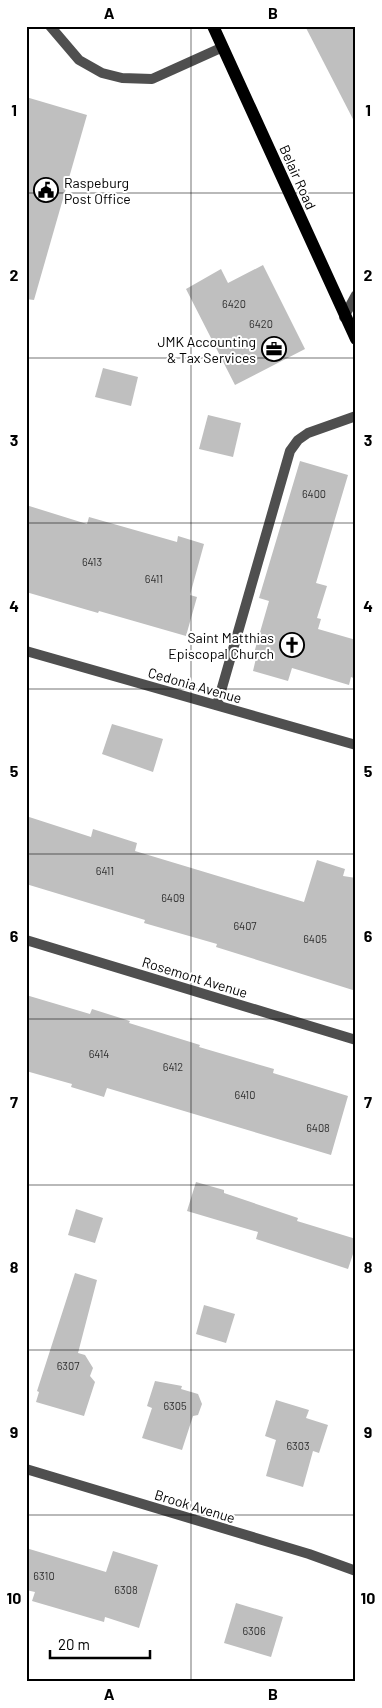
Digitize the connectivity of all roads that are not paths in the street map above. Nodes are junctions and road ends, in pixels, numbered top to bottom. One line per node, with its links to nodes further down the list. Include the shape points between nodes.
1 (50, 26): 3 (street, via 79,60 102,73 122,78 152,79)
2 (213, 26): 3 (main road, Belair Road)
3 (223, 47): 5 (main road, Belair Road)
4 (356, 295): 5 (street)
5 (344, 317): 6 (main road, Belair Road)
6 (356, 339)
7 (356, 416): 9 (street, via 308,433 290,451)
8 (26, 651): 9 (street, Cedonia Avenue)
9 (217, 706): 10 (street, Cedonia Avenue)
10 (356, 745)
11 (26, 940): 12 (street, Rosemont Avenue)
12 (356, 1040)
13 (26, 1469): 14 (street, Brook Avenue)
14 (356, 1571)

